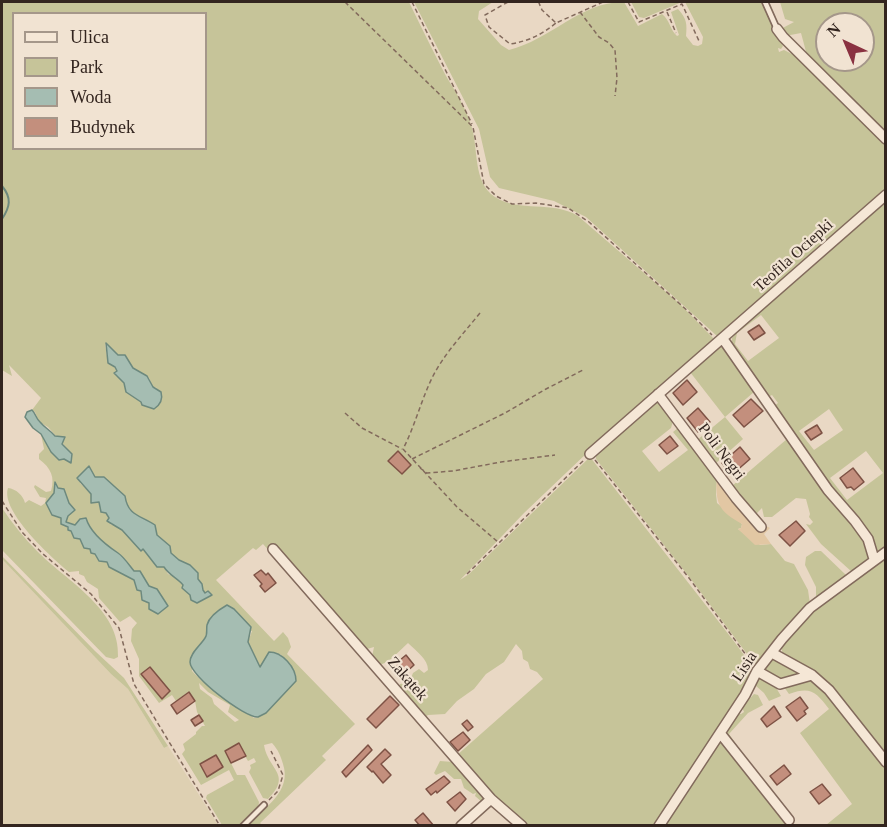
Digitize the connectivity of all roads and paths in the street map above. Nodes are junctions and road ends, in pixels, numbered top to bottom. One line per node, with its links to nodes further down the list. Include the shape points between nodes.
1 (345, 2): 15 (path)
2 (412, 2): 15 (path)
3 (508, 2): 10 (path, via 485,15 489,27 510,44 526,42)
4 (540, 2): 10 (path, via 542,10)
5 (603, 2): 9 (path)
6 (628, 2): 8 (path, via 639,22)
7 (765, 2): 11 (lane)
8 (666, 11): 12 (path); 13 (path, via 681,4)
9 (580, 12): 10 (path); 14 (path, via 615,50)
10 (556, 23)
11 (777, 29): 16 (street)
12 (676, 33)
13 (699, 41)
14 (615, 96)
15 (473, 127): 19 (path, via 484,184 496,196 512,204 568,208 589,222 714,338)
16 (885, 139)
17 (885, 195): 19 (street, Teofila Ociepki)
18 (480, 313): 23 (path, via 431,379)
19 (723, 339): 21 (street, Teofila Ociepki); 33 (street, via 828,490 868,539)
20 (583, 370): 26 (path)
21 (658, 394): 24 (street, Teofila Ociepki); 29 (street, Poli Negri)
22 (345, 413): 23 (path, via 362,428)
23 (403, 449): 26 (path)
24 (590, 454): 30 (path); 36 (path)
25 (555, 455): 27 (path, via 453,471 427,473)
26 (411, 459): 27 (path)
27 (417, 466): 30 (path)
28 (2, 501): 44 (path, via 29,539 91,594 119,628 135,684)
29 (761, 527)
30 (499, 543): 34 (path)
31 (273, 549): 41 (street, Zakątek)
32 (885, 552): 33 (street, Lisia)
33 (874, 559): 35 (street, Lisia, via 810,608)
34 (467, 574)
35 (772, 654): 36 (street, Lisia); 37 (street)
36 (758, 671): 37 (street, via 780,684); 38 (street, Lisia)
37 (812, 675): 40 (street, via 829,690)
38 (720, 734): 43 (street); 48 (street, Lisia)
39 (270, 751): 42 (path, via 283,775 278,791)
40 (885, 762)
41 (491, 799): 46 (street); 47 (street, Zakątek)
42 (264, 805): 45 (lane)
43 (789, 820)
44 (220, 825)
45 (243, 825)
46 (461, 825)
47 (522, 825)
48 (659, 825)

